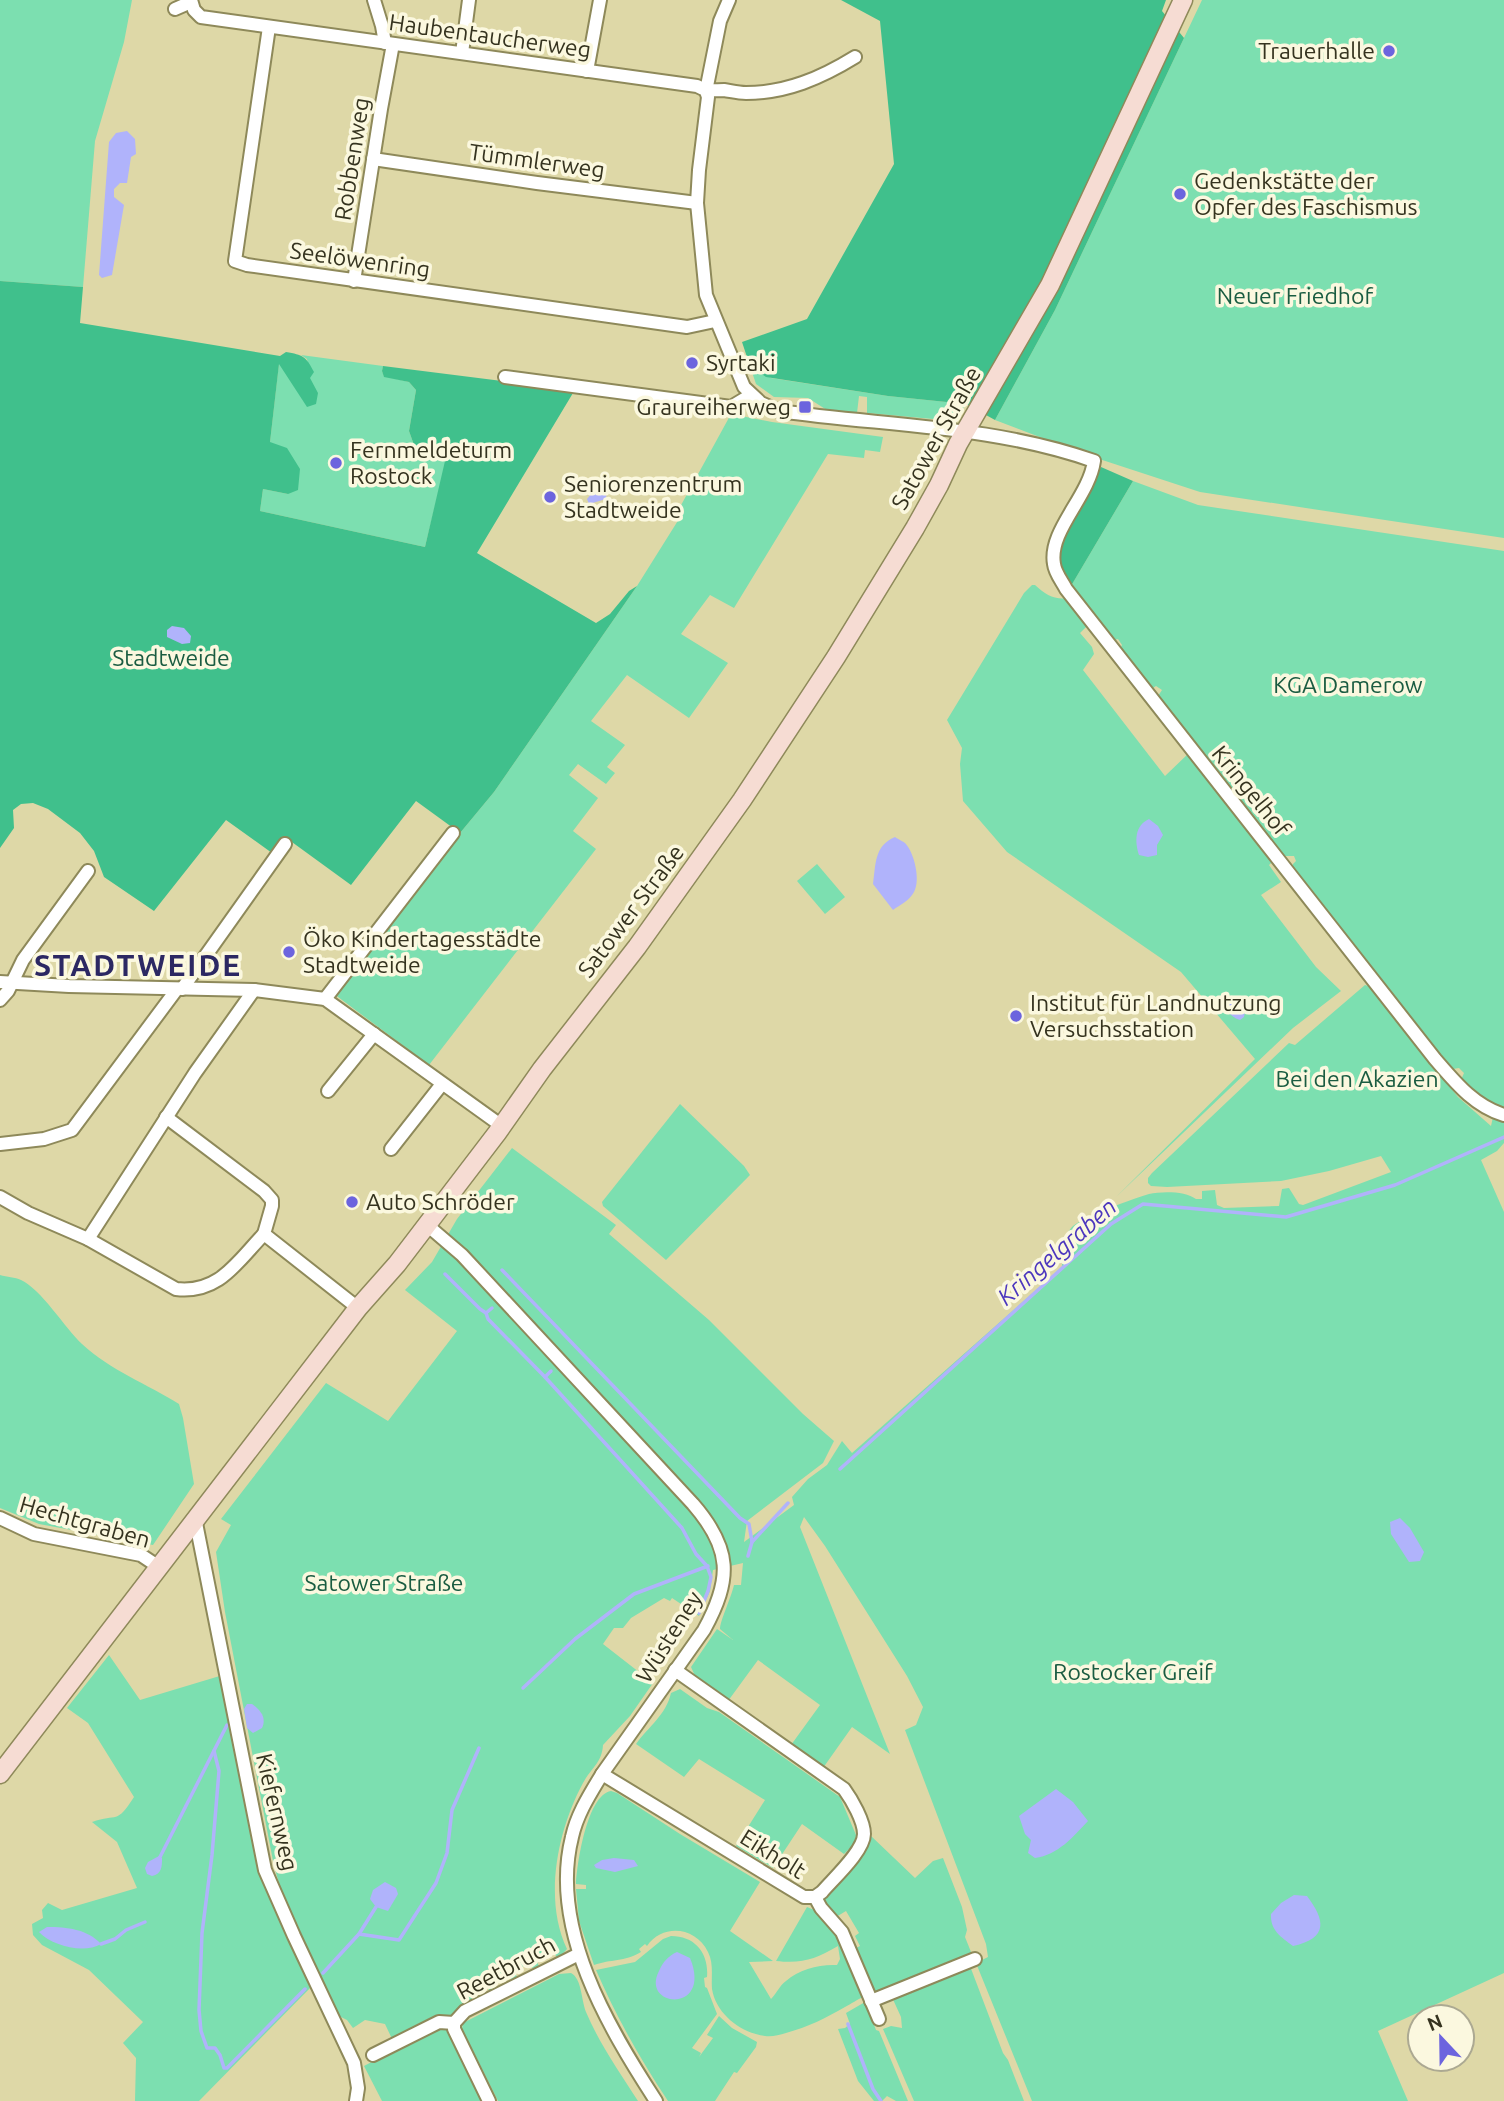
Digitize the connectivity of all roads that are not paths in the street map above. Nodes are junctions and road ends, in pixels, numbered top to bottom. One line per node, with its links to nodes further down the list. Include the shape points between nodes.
1 (374, 0): 9 (street)
2 (469, 0): 10 (street)
3 (600, 0): 12 (street)
4 (729, 0): 13 (street, via 720,21)
5 (1183, 0): 20 (main road, Satower Straße, via 1050,285)
6 (191, 1): 7 (street, Haubentaucherweg); 8 (street, Haubentaucherweg, via 201,17)
7 (175, 9)
8 (269, 27): 9 (street, Haubentaucherweg); 16 (street, Seelöwenring, via 234,261)
9 (389, 43): 10 (street, Haubentaucherweg); 14 (street, Robbenweg)
10 (462, 53): 12 (street, Haubentaucherweg)
11 (855, 57): 13 (street, Haubentaucherweg, via 788,88)
12 (587, 71): 13 (street, Haubentaucherweg)
13 (706, 91): 15 (street)
14 (373, 159): 15 (street, Tümmlerweg); 16 (street, Robbenweg)
15 (697, 203): 17 (street, via 703,278)
16 (354, 281): 17 (street, Seelöwenring, via 687,327)
17 (715, 321): 19 (street, via 738,377)
18 (505, 377): 19 (street, via 732,407)
19 (751, 395): 20 (street, via 779,411)
20 (966, 431): 32 (street, Kringelhof, via 1040,444 1094,461 1088,486 1054,547 1053,562 1066,589 1447,1073 1465,1093); 34 (main road, Satower Straße, via 911,534 783,740 637,947)
21 (453, 833): 27 (street)
22 (285, 845): 25 (street)
23 (88, 871): 24 (street)
24 (6, 983): 25 (street); 28 (street, via 8,991)
25 (180, 989): 26 (street); 35 (street, via 72,1130)
26 (254, 990): 27 (street); 33 (street)
27 (325, 999): 29 (street)
28 (0, 1000)
29 (374, 1034): 30 (street); 31 (street)
30 (442, 1084): 34 (street); 36 (street)
31 (328, 1091)
32 (1504, 1115)
33 (166, 1117): 39 (street, via 272,1200); 40 (street)
34 (502, 1126): 38 (main road, Satower Straße)
35 (0, 1144)
36 (391, 1149)
37 (0, 1197): 40 (street)
38 (427, 1225): 41 (main road, Satower Straße); 45 (street, Wüsteney, via 461,1255 640,1445 713,1531 722,1554 723,1588 704,1630)
39 (264, 1234): 40 (street, via 221,1279 188,1291 176,1289); 41 (street)
40 (88, 1239)
41 (358, 1308): 43 (main road, Satower Straße)
42 (0, 1518): 44 (street, Hechtgraben, via 34,1534 141,1555)
43 (195, 1518): 44 (main road, Satower Straße); 55 (street, Kiefernweg, via 265,1870 354,2063)
44 (159, 1566): 46 (main road, Satower Straße)
45 (676, 1670): 47 (street, Wüsteney); 48 (street, Eikholt, via 844,1789 852,1800 864,1834 861,1845)
46 (0, 1774)
47 (602, 1774): 48 (street, Eikholt, via 793,1892); 49 (street, Wüsteney, via 580,1814 569,1857 568,1911)
48 (815, 1897): 51 (street, via 842,1932)
49 (579, 1954): 53 (street, Reetbruch, via 465,2011); 57 (street, Wüsteney)
50 (975, 1959): 51 (street)
51 (871, 2001): 52 (street)
52 (878, 2019)
53 (454, 2023): 54 (street, Reetbruch, via 439,2022); 56 (street, Reetbruch)
54 (373, 2055)
55 (356, 2101)
56 (489, 2101)
57 (656, 2101)

